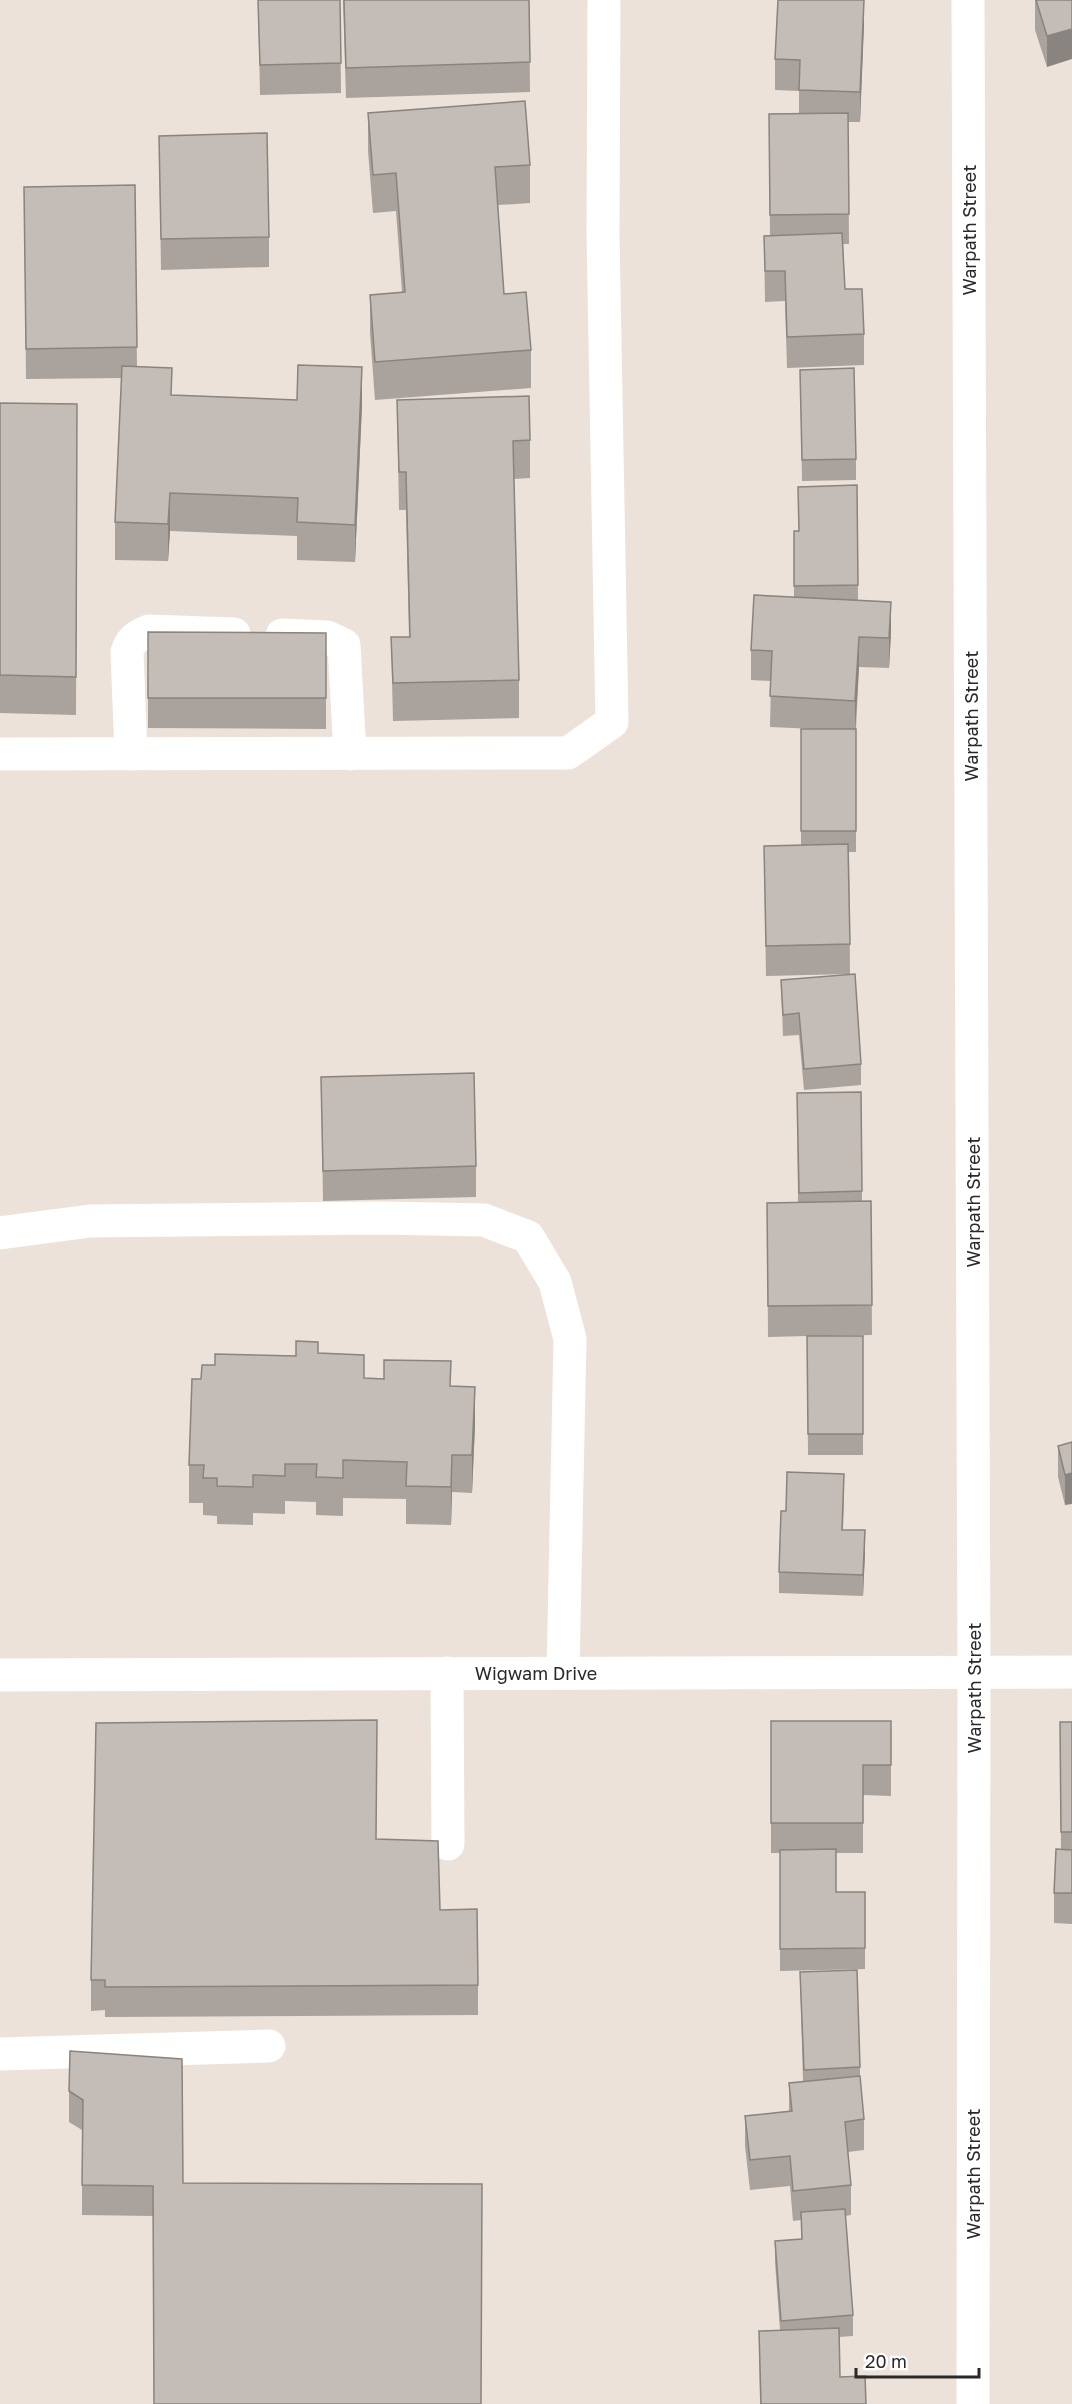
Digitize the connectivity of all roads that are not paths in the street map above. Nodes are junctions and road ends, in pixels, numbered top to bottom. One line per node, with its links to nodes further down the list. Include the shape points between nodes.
1 (604, 0): 5 (street, via 603,233 612,722 568,753)
2 (968, 0): 8 (street, Warpath Street)
3 (0, 754): 4 (street)
4 (131, 754): 5 (street); 5 (street, via 127,652 136,636 149,631 327,637 344,645)
5 (350, 754)
6 (0, 1233): 7 (street, via 90,1221 382,1218 484,1220 528,1237 555,1282 570,1339)
7 (563, 1672): 8 (street, Wigwam Drive); 10 (street, Wigwam Drive)
8 (974, 1672): 9 (street, Wigwam Drive); 15 (street, Warpath Street)
9 (1072, 1672)
10 (447, 1673): 11 (street, Wigwam Drive); 12 (street)
11 (0, 1675)
12 (448, 1844)
13 (269, 2046): 14 (street)
14 (0, 2054)
15 (973, 2404)

